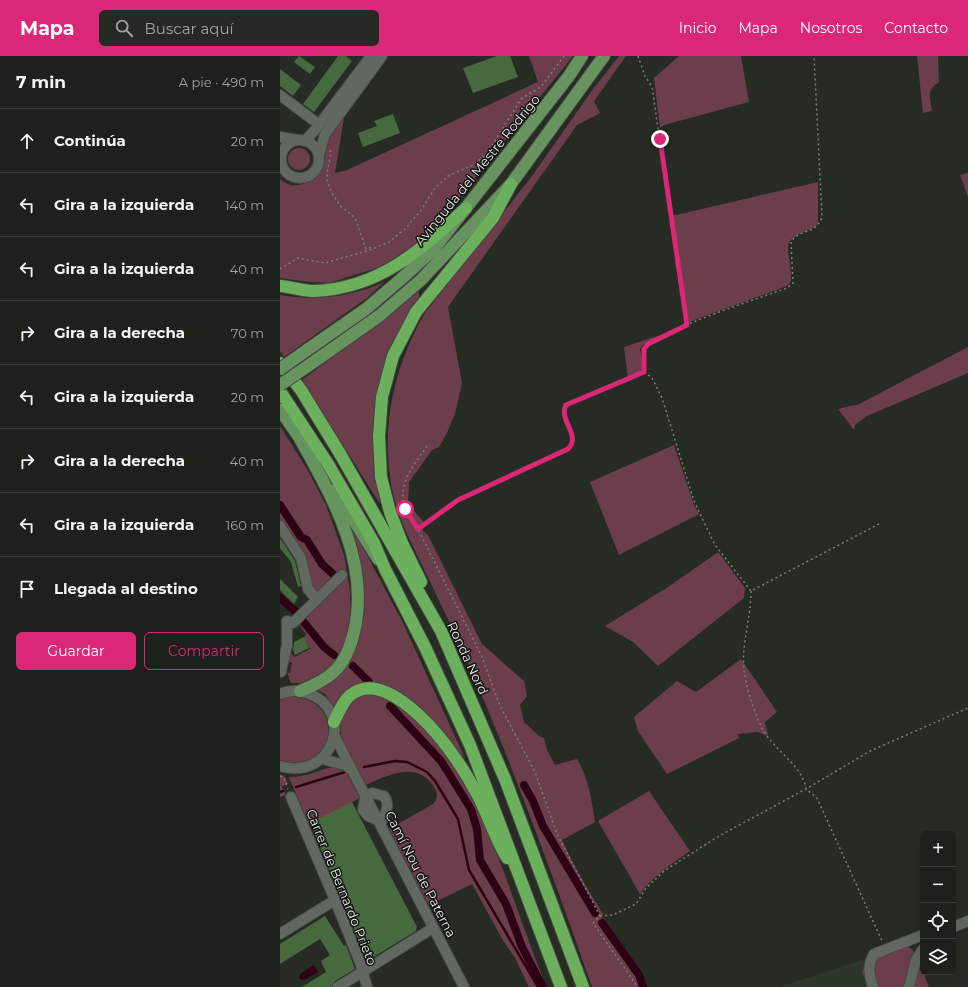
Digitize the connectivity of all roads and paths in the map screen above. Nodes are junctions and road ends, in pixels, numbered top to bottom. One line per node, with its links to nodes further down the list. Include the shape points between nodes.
1 (382, 56): 13 (street, via 325,134)
2 (564, 56): 17 (path, via 541,86 521,99 486,155 473,165 448,176 435,188 405,229 389,242)
3 (582, 56): 16 (main road, Avinguda del Mestre Rodrigo)
4 (604, 56): 15 (main road)
5 (638, 56): 20 (path, via 652,88)
6 (814, 56): 20 (path, via 822,217 815,229 794,237 790,242 793,283 787,288)
7 (367, 58): 11 (street, via 315,130)
8 (280, 95): 9 (street)
9 (313, 120)
10 (280, 137): 11 (street)
11 (302, 140): 13 (street, via 314,146); 14 (street, via 288,144 284,149)
12 (328, 145): 17 (path, via 331,154 327,180 331,191 335,200 355,218 366,249 372,247)
13 (319, 155): 14 (street, via 317,167 309,176 302,178 290,176)
14 (281, 163)
15 (511, 184): 24 (main road, bridge, via 421,280 379,316); 37 (highway, via 493,218 416,312 393,356 382,397 379,436 381,477 390,512 402,543 427,594)
16 (466, 208): 19 (highway, via 386,272 354,285 313,291); 22 (main road, Avinguda del Mestre Rodrigo, bridge, via 433,250 400,280 366,309)
17 (371, 250): 18 (path, via 325,262 298,258)
18 (280, 269)
19 (280, 286)
20 (687, 325): 23 (path, via 648,344 644,349)
21 (280, 363): 37 (highway, Ronda Nord, via 301,390 339,452)
22 (280, 369)
23 (644, 372): 31 (path, via 566,405 564,414 573,440 572,446 568,449 458,500); 34 (path, via 652,378 662,398 694,501 715,545)
24 (280, 385)
25 (280, 391): 32 (highway, via 343,490 374,543)
26 (280, 410): 27 (main road)
27 (298, 435): 32 (main road, via 328,477 369,547); 39 (main road, via 335,506 350,546 359,600 350,650 340,668 320,683)
28 (427, 446): 31 (path, via 406,476 404,484 405,509)
29 (879, 524): 34 (path)
30 (280, 526): 35 (street, via 301,558 308,589)
31 (418, 529): 54 (path, via 482,657 500,706 535,772 557,834)
32 (385, 569): 52 (highway, via 425,647 470,745)
33 (342, 575): 35 (street)
34 (751, 591): 48 (path, via 751,608 744,648 745,677 756,716 763,730 797,770)
35 (317, 600): 36 (street, via 293,623)
36 (283, 618): 38 (street, via 287,645)
37 (441, 631): 69 (highway, Ronda Nord, via 505,779)
38 (280, 672)
39 (300, 691): 40 (street); 42 (street, via 316,696 327,707)
40 (280, 694)
41 (968, 708): 48 (path, via 870,751)
42 (334, 722): 43 (street); 52 (highway, via 344,703 353,693 368,688 388,692 410,708 432,728 454,755 477,795 500,847)
43 (334, 736): 44 (street, via 330,748); 46 (street, Camí Nou de Paterna)
44 (322, 759): 45 (street, via 307,768); 46 (street, via 345,765)
45 (280, 766)
46 (355, 773): 49 (street, Camí Nou de Paterna)
47 (280, 776): 50 (path, via 284,778)
48 (806, 790): 54 (path, via 719,836 664,871 646,888 636,904 613,915); 61 (path, via 817,798 877,933)
49 (367, 796): 51 (street, Camí Nou de Paterna); 51 (street, via 376,793 386,799 388,807)
50 (292, 797): 53 (street, Carrer de Bernardo Prieto)
51 (380, 822): 57 (street, Camí Nou de Paterna)
52 (522, 880): 68 (highway)
53 (335, 900): 58 (street); 64 (street, Carrer de Bernardo Prieto)
54 (600, 916): 70 (path, via 593,923 636,983)
55 (968, 921): 56 (street)
56 (956, 926)
57 (433, 928): 64 (street); 67 (street, Camí Nou de Paterna)
58 (280, 934)
59 (920, 937): 60 (street)
60 (902, 943): 61 (street); 62 (street)
61 (888, 948): 71 (street, via 874,954 870,961 868,972)
62 (920, 951)
63 (920, 954): 72 (street, via 912,971)
64 (363, 972): 65 (street); 66 (street, Carrer de Bernardo Prieto)
65 (338, 987)
66 (367, 987)
67 (464, 987)
68 (561, 987)
69 (583, 987)
70 (636, 987)
71 (873, 987)
72 (909, 987)

